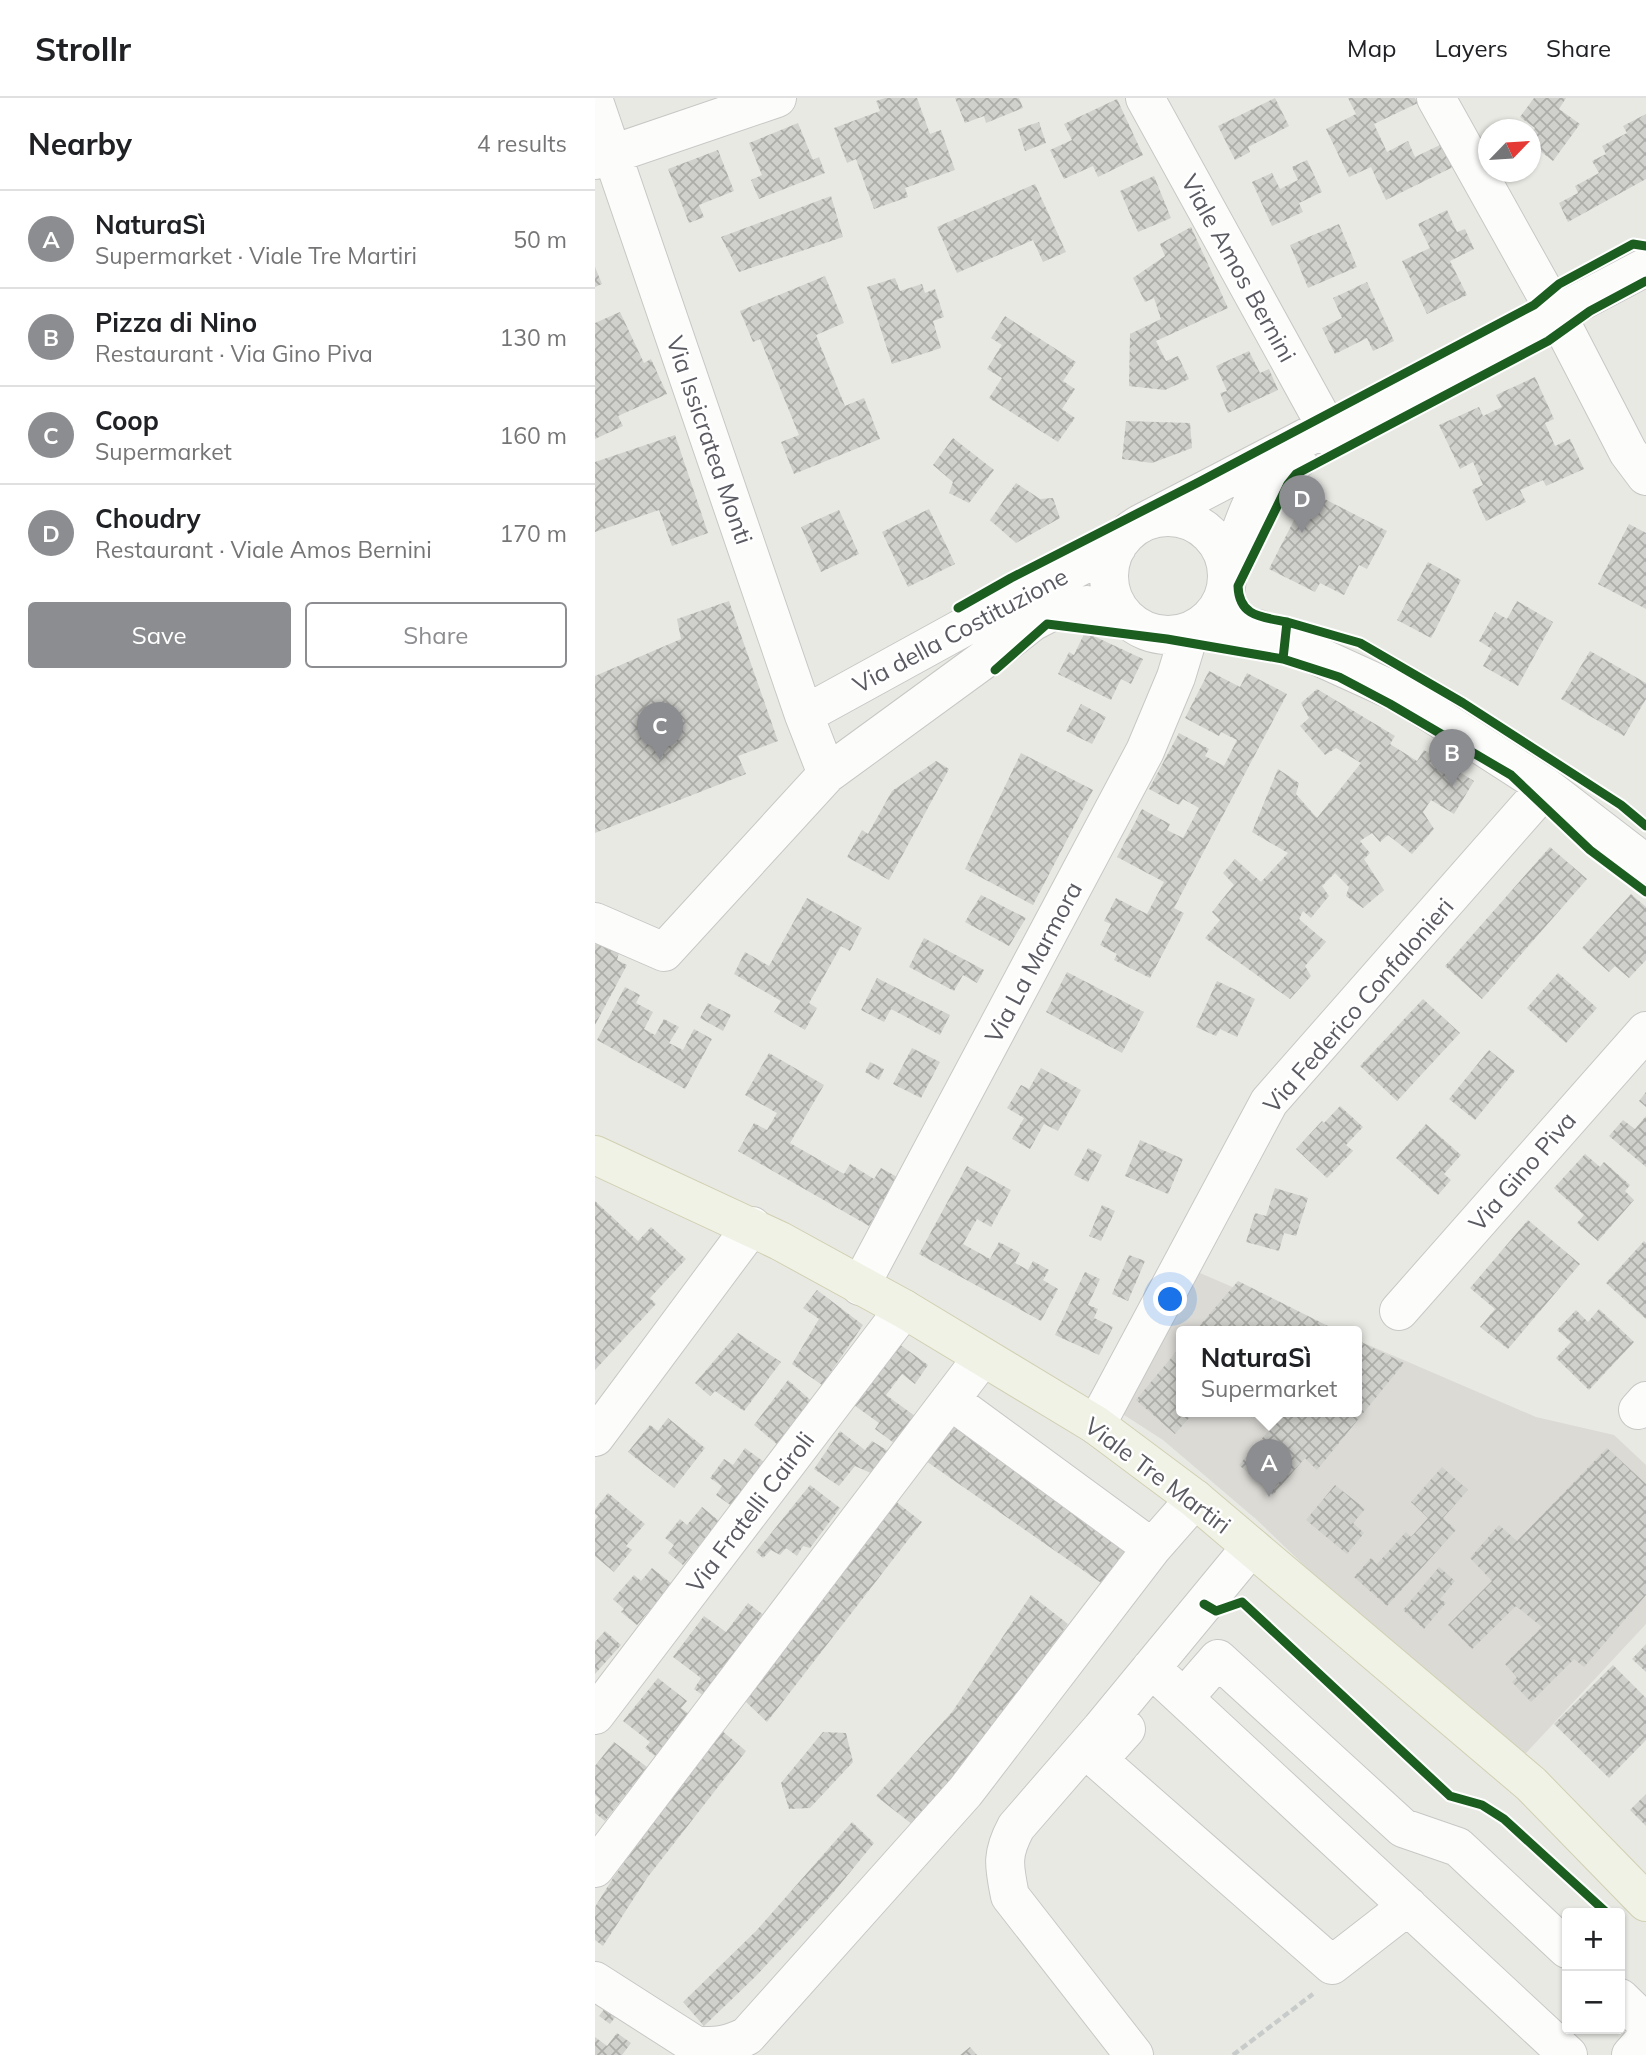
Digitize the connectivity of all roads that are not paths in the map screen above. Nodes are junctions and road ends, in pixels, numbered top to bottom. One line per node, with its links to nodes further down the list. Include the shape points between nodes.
1 (777, 98): 5 (street)
2 (1145, 98): 8 (street, Viale Amos Bernini)
3 (1436, 98): 7 (street)
4 (595, 104): 5 (street, Via Issicratea Monti)
5 (603, 157): 15 (street, Via Issicratea Monti)
6 (1646, 267): 7 (street)
7 (1556, 313): 8 (street); 9 (street, via 1628,452)
8 (1330, 434): 10 (street, Via della Costituzione); 11 (street, via 1261,486)
9 (1646, 476)
10 (1129, 535): 11 (street, via 1159,518 1178,517 1196,524 1222,551); 12 (street, via 1111,562 1109,578); 15 (street, Via della Costituzione)
11 (1227, 578): 13 (street, via 1222,601); 14 (street, via 1237,608)
12 (1119, 609): 13 (street, via 1151,632 1171,635); 16 (street, via 1087,606 1057,610 1033,622)
13 (1196, 628): 14 (street, via 1224,624); 23 (street, Via La Marmora, via 1145,751)
14 (1258, 629): 17 (street, via 1403,695)
15 (804, 715): 16 (street, Via Issicratea Monti)
16 (827, 774): 19 (street, via 664,952)
17 (1546, 787): 18 (street); 28 (street, Via Federico Confalonieri, via 1269,1102)
18 (1646, 864)
19 (595, 922)
20 (1646, 1031): 25 (street, Via Gino Piva)
21 (595, 1155): 22 (main road, Viale Tre Martiri)
22 (751, 1226): 23 (main road, Viale Tre Martiri); 29 (street)
23 (860, 1286): 24 (main road, Viale Tre Martiri)
24 (904, 1309): 26 (main road, Viale Tre Martiri); 34 (street, Via Fratelli Cairoli)
25 (1399, 1311)
26 (982, 1358): 27 (street); 28 (main road, Viale Tre Martiri)
27 (950, 1400): 32 (street); 35 (street)
28 (1096, 1425): 30 (main road, Viale Tre Martiri)
29 (595, 1437)
30 (1195, 1499): 31 (main road, Viale Tre Martiri); 32 (street)
31 (1251, 1547): 33 (street); 36 (main road, Viale Tre Martiri, via 1531,1784)
32 (1152, 1548): 39 (street, via 965,1792 747,2036 730,2045 695,2045)
33 (1167, 1683): 37 (street); 37 (street, via 1098,1760 1332,1965); 38 (street, via 1218,1659 1403,1828 1458,1847); 43 (street, via 1016,1827 1004,1865 1010,1896)
34 (595, 1715)
35 (595, 1868)
36 (1646, 1902)
37 (1408, 1906): 44 (street)
38 (1562, 1945)
39 (595, 1981)
40 (1625, 2003): 41 (street)
41 (1646, 2023)
42 (1646, 2038): 45 (street)
43 (1134, 2055)
44 (1568, 2055)
45 (1631, 2055)

